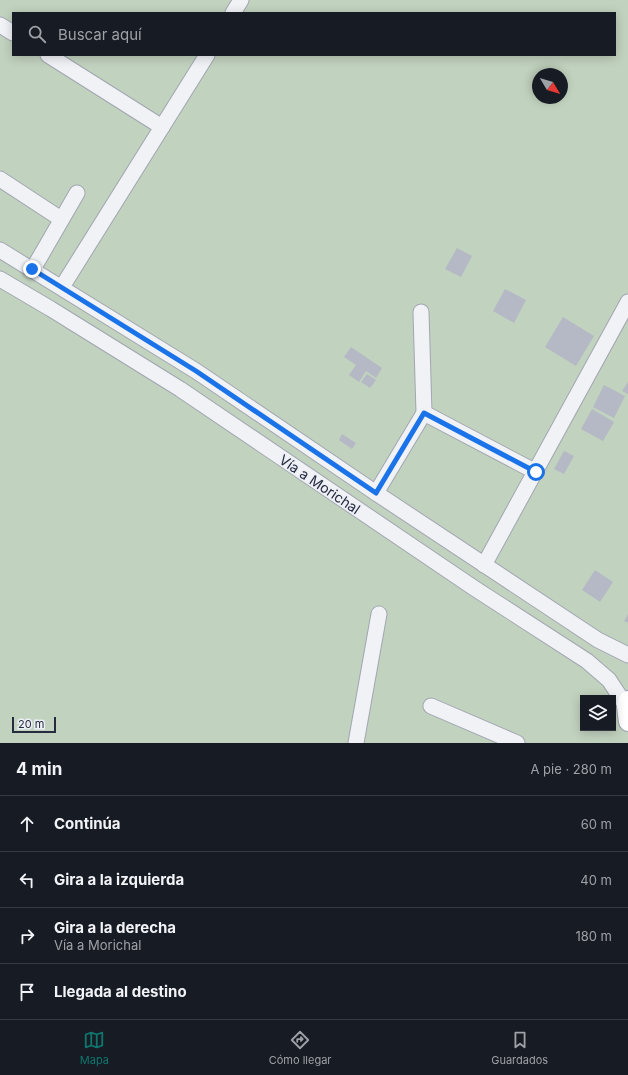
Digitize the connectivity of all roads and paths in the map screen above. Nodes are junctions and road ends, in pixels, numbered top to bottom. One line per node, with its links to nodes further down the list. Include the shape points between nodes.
1 (241, 0): 2 (street)
2 (234, 12)
3 (0, 25): 4 (street)
4 (12, 32)
5 (50, 56): 7 (street)
6 (206, 56): 7 (street)
7 (162, 127): 14 (street)
8 (0, 179): 10 (street)
9 (77, 193): 10 (street)
10 (61, 220): 12 (street)
11 (0, 250): 12 (street, Vía a Morichal)
12 (32, 269): 14 (street, Vía a Morichal)
13 (0, 279): 24 (street, Vía a Morichal, via 180,389 474,588 587,661 609,680)
14 (62, 287): 19 (street, Vía a Morichal, via 196,371)
15 (628, 302): 18 (street)
16 (421, 312): 17 (street)
17 (424, 413): 18 (street); 19 (street)
18 (536, 472): 20 (street)
19 (376, 493): 20 (street, Vía a Morichal)
20 (484, 565): 22 (street, Vía a Morichal, via 598,640)
21 (379, 614): 25 (street)
22 (628, 655)
23 (431, 706): 26 (street)
24 (627, 709)
25 (356, 743)
26 (517, 743)

